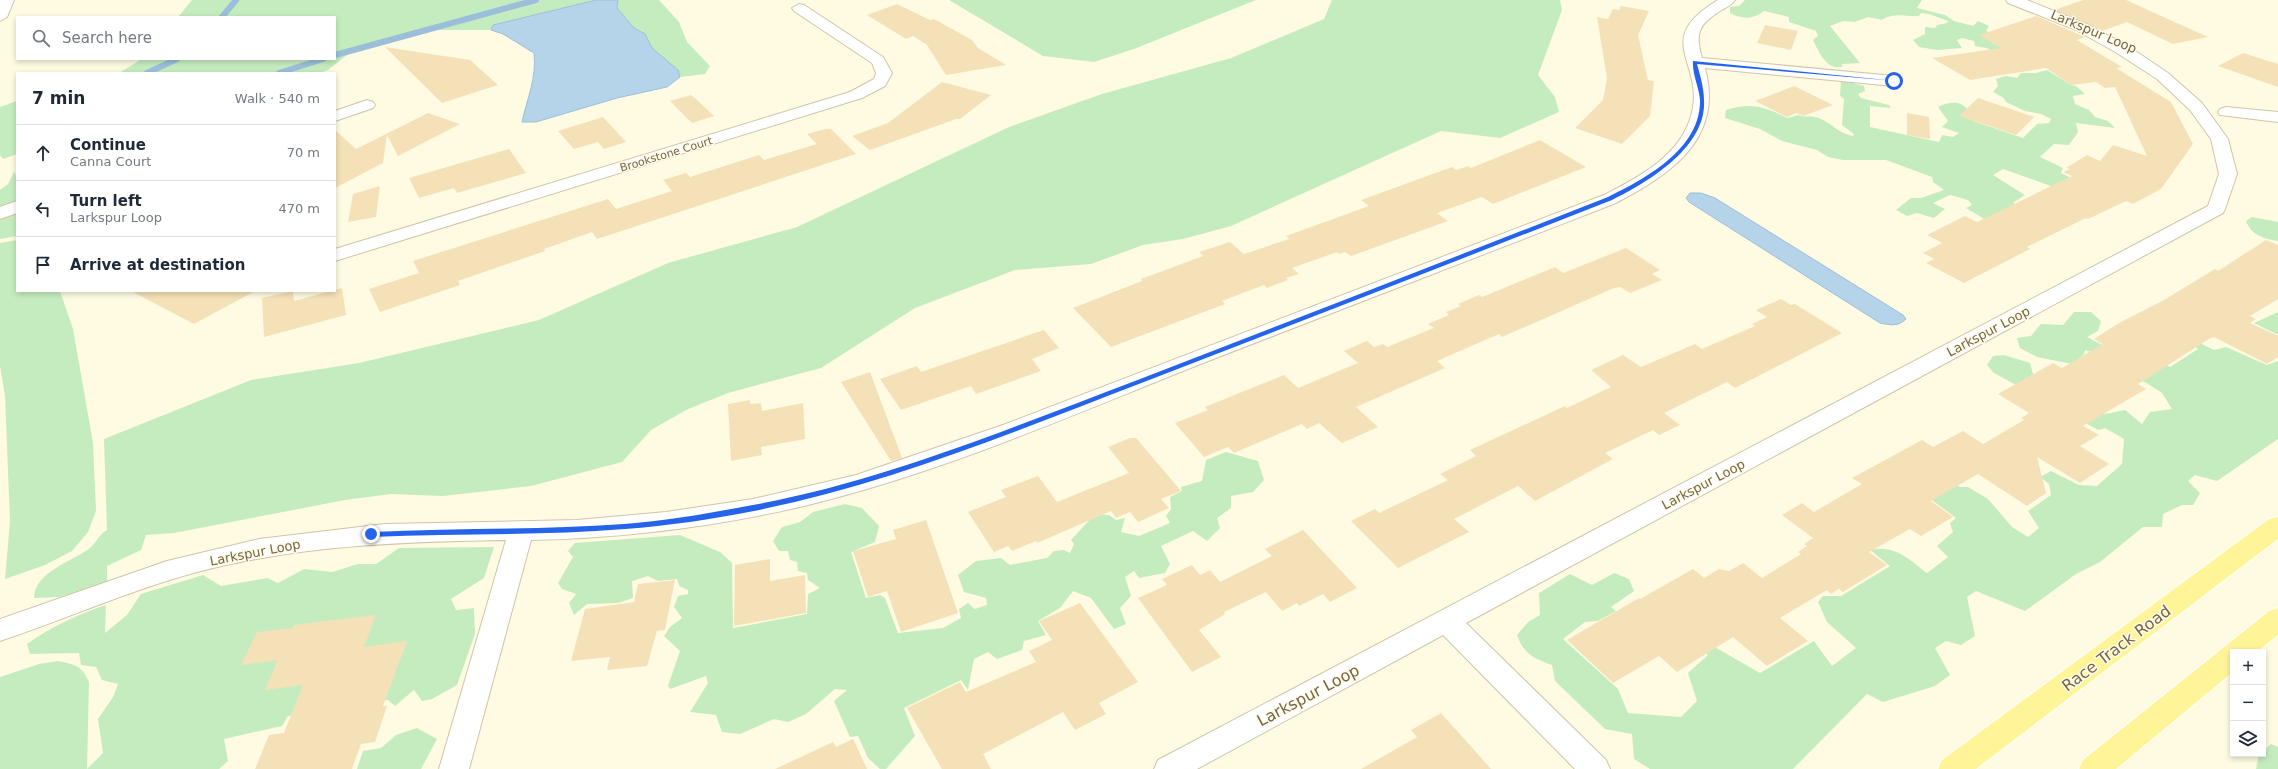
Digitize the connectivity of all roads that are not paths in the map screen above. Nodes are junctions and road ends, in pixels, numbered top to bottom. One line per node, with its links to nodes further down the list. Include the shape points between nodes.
1 (7, 0): 5 (street)
2 (1728, 0): 6 (street, Larkspur Loop, via 1704,15 1691,31 1690,41)
3 (2013, 0): 9 (street, Larkspur Loop, via 2080,23 2133,46 2180,73)
4 (799, 8): 16 (street, Brookstone Court, via 878,60 884,66 885,74 880,82 856,95)
5 (0, 17)
6 (1695, 62): 7 (street); 18 (street, Larkspur Loop, via 1702,100 1699,120 1691,137 1672,160 1610,199 1024,426 918,464 848,485 755,508 626,526)
7 (1894, 81)
8 (368, 104): 10 (street)
9 (2226, 112): 11 (street); 12 (street, Larkspur Loop)
10 (336, 116)
11 (2278, 117)
12 (2239, 131)
13 (2246, 163): 20 (street, Larkspur Loop, via 2240,184 2230,198 2216,209)
14 (16, 207): 15 (street)
15 (0, 213)
16 (336, 255)
17 (2278, 526): 27 (main road, Race Track Road)
18 (521, 531): 21 (street, Larkspur Loop, via 371,534 286,544 224,556 160,573); 24 (street)
19 (2278, 619): 22 (main road)
20 (1446, 620): 25 (street, Larkspur Loop); 26 (street)
21 (0, 630)
22 (2242, 649)
23 (2230, 658): 28 (main road)
24 (454, 769)
25 (1169, 769)
26 (1595, 769)
27 (1953, 769)
28 (2094, 769)

